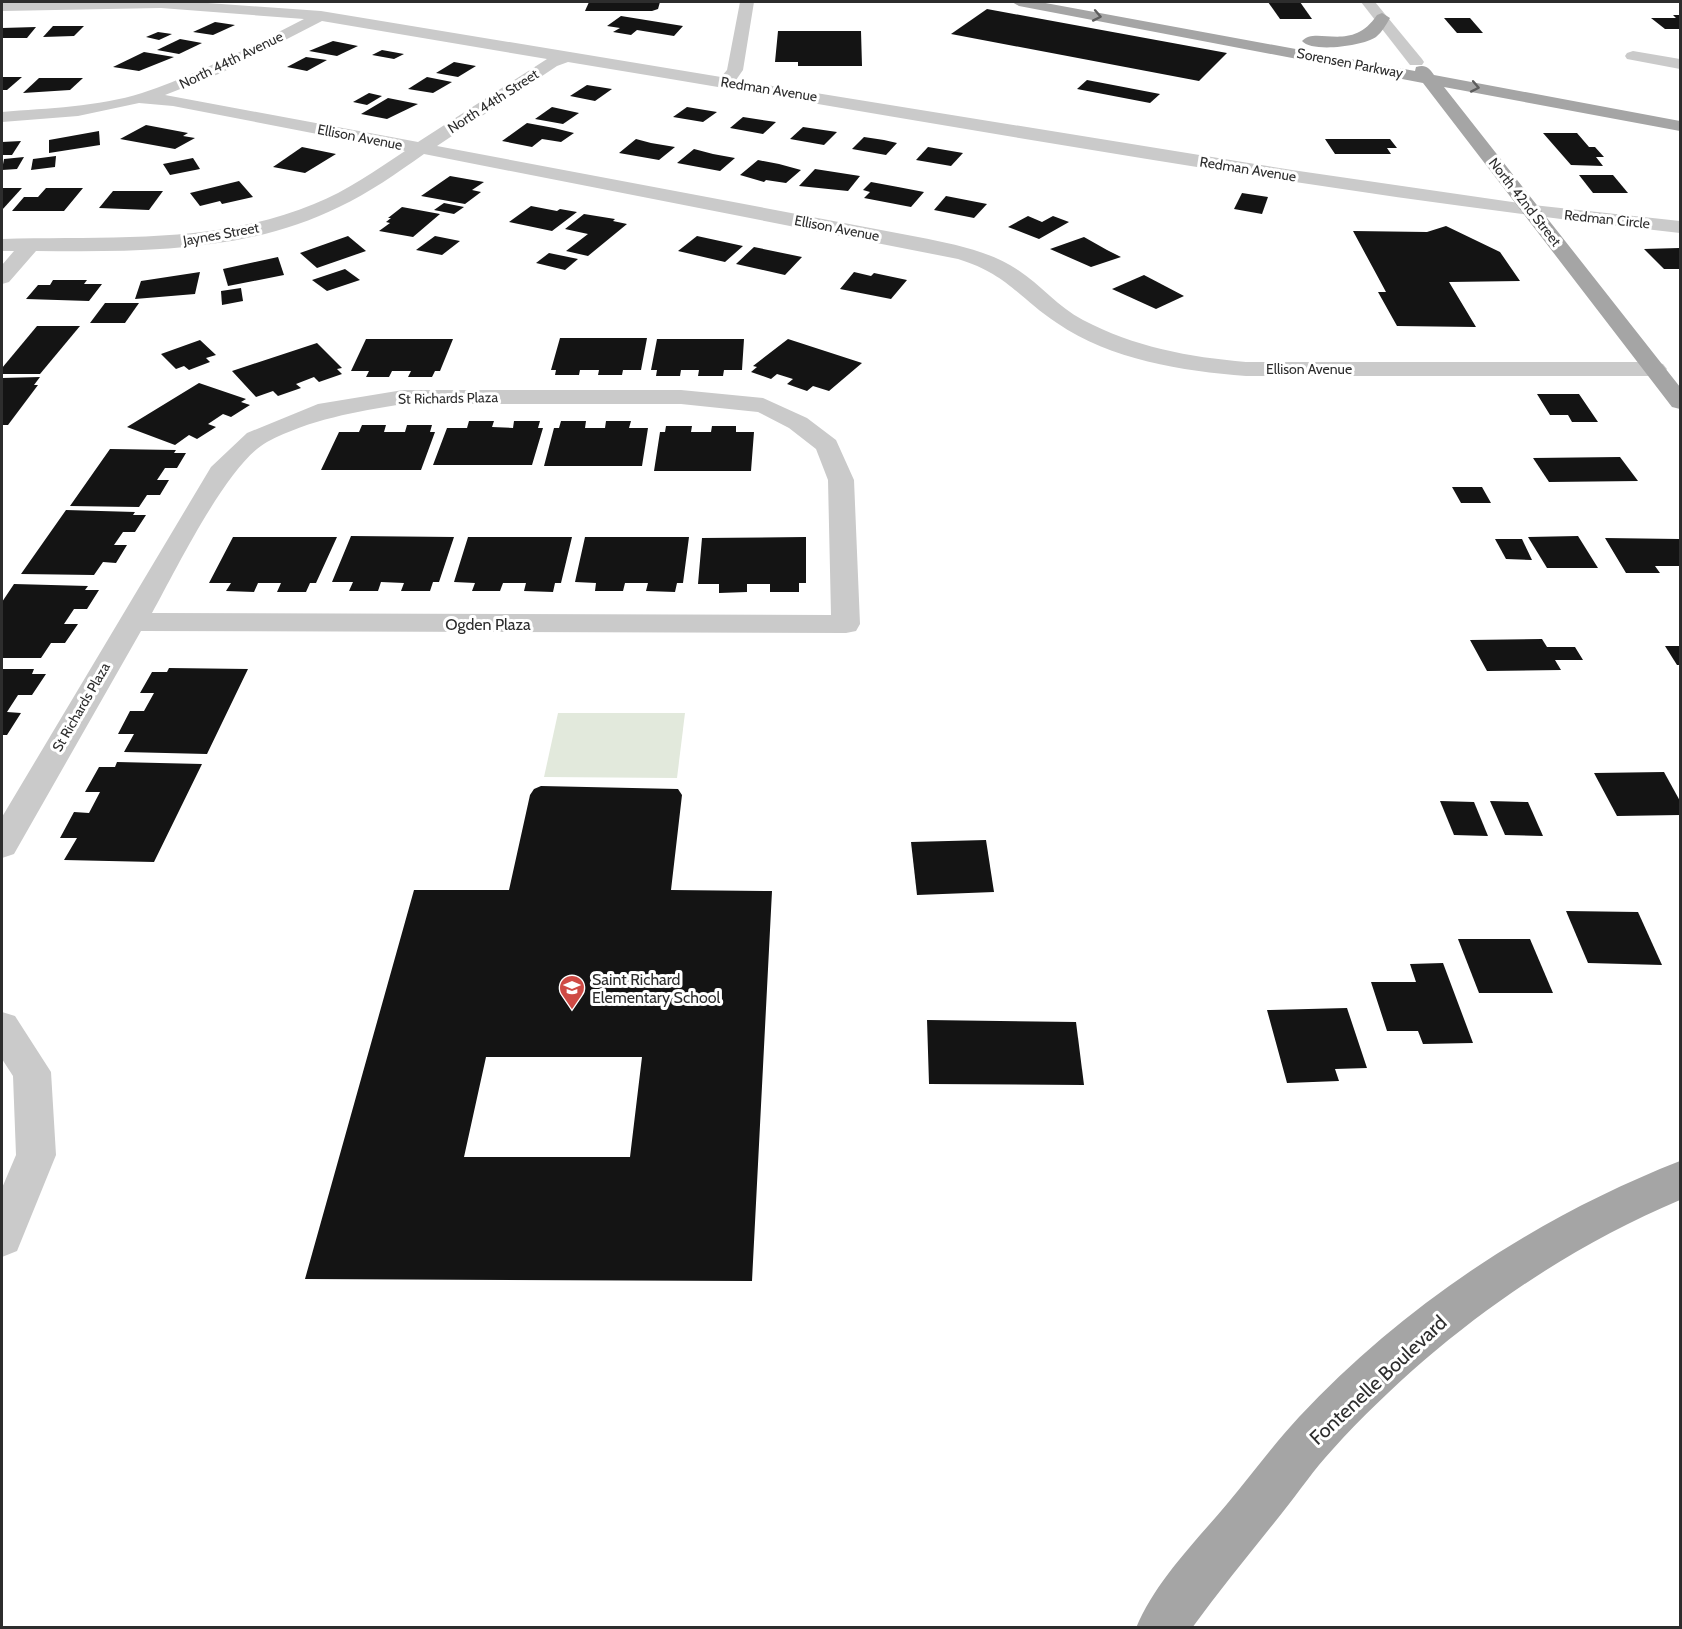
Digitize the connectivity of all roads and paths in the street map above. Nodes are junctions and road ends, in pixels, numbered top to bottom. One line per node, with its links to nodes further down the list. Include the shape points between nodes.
1 (747, 2): 14 (street, via 735,70)
2 (1019, 2): 13 (main road, Sorensen Parkway, one-way to 13)
3 (1090, 2): 8 (main road, Sorensen Parkway)
4 (1368, 2): 7 (street, North 42nd Street)
5 (2, 7): 6 (street, Redman Avenue, via 204,4)
6 (321, 16): 10 (street, Redman Avenue); 15 (street, North 44th Avenue, via 180,86)
7 (1382, 18): 8 (main road, via 1379,27 1360,39); 11 (street, North 42nd Street)
8 (1299, 40): 11 (main road, Sorensen Parkway)
9 (1633, 56): 12 (street)
10 (566, 57): 14 (street, Redman Avenue); 21 (street, North 44th Street)
11 (1416, 62): 13 (main road, North 42nd Street); 17 (main road, Sorensen Parkway)
12 (1680, 63)
13 (1428, 78): 16 (main road, Sorensen Parkway, one-way to 16); 20 (main road, North 42nd Street)
14 (726, 82): 22 (street, Redman Avenue, via 1292,176)
15 (139, 98): 18 (street, Ellison Avenue, via 78,111); 21 (street, Ellison Avenue)
16 (1573, 106): 19 (main road, Sorensen Parkway); 20 (main road, via 1519,101 1488,104 1472,116)
17 (1680, 111)
18 (2, 117)
19 (1680, 126)
20 (1469, 130): 22 (main road, North 42nd Street)
21 (421, 148): 25 (street, Jaynes Street, via 339,200 242,233 167,243); 27 (street, Ellison Avenue, via 947,249 1009,273 1061,315 1104,340 1179,362 1246,369)
22 (1533, 211): 23 (street, Redman Circle); 27 (main road, North 42nd Street)
23 (1680, 227)
24 (2, 245): 25 (street, Jaynes Street)
25 (30, 245): 26 (street)
26 (2, 278)
27 (1654, 369): 28 (main road, North 42nd Street)
28 (1680, 402)
29 (130, 622): 30 (street, Ogden Plaza); 30 (street, St Richards Plaza, via 220,472 256,438 326,409 403,398 681,397 763,405 798,423 827,445 842,480); 31 (street, St Richards Plaza)
30 (846, 624)
31 (2, 844)
32 (2, 1028): 34 (street, via 32,1072 36,1155)
33 (1680, 1180): 35 (main road, Fontenelle Boulevard, via 1554,1242 1431,1326 1316,1433 1188,1589)
34 (2, 1236)
35 (1161, 1628)

